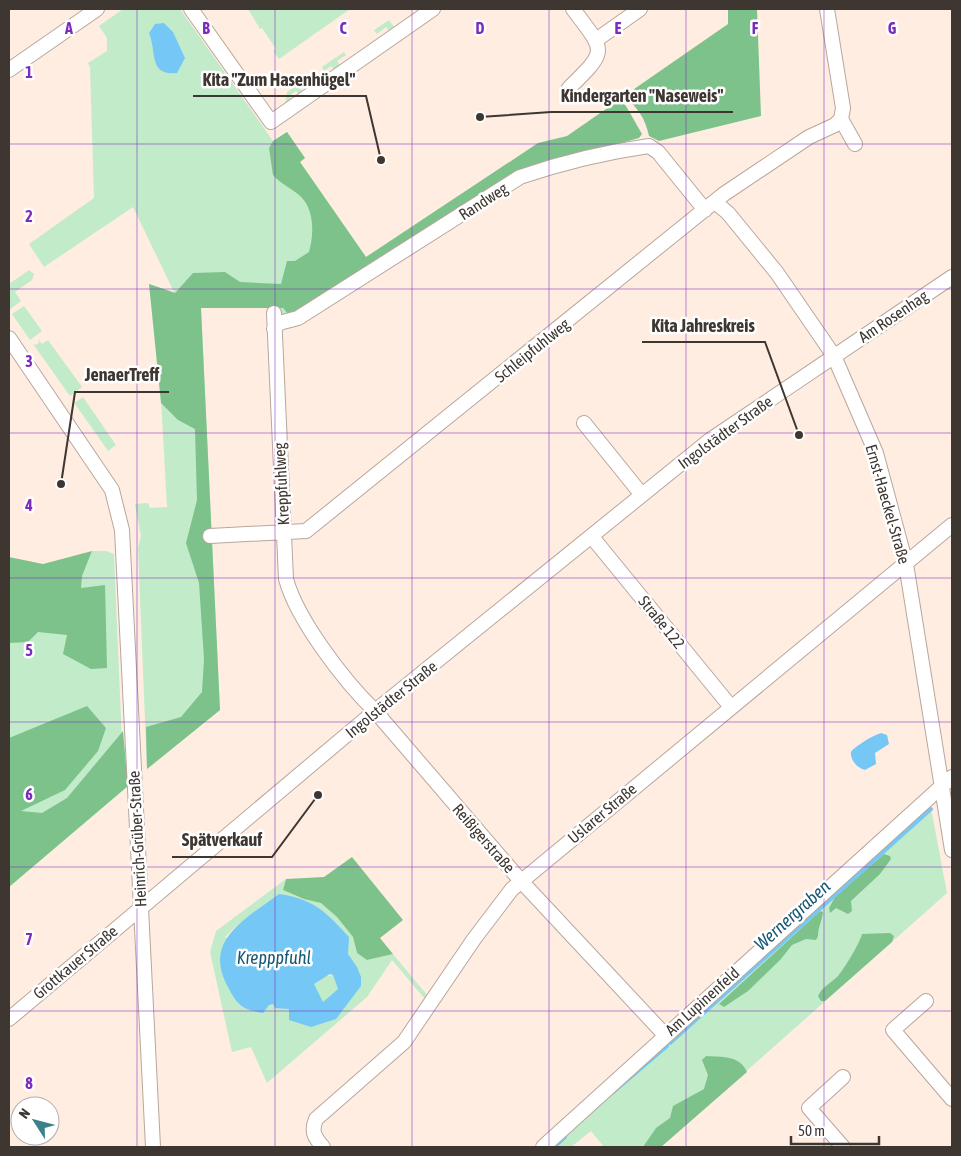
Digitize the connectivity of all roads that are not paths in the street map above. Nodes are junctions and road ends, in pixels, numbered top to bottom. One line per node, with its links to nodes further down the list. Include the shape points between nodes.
1 (97, 9): 8 (street)
2 (191, 9): 3 (street, via 271,122)
3 (433, 9)
4 (573, 9): 7 (street)
5 (640, 9): 7 (street)
6 (828, 9): 10 (street, via 843,108)
7 (596, 40): 9 (street, via 599,51 596,61)
8 (9, 70)
9 (569, 88)
10 (841, 119): 11 (street); 12 (street, Schleipfuhlweg, via 766,165)
11 (855, 144)
12 (710, 206): 15 (street, Randweg, via 649,146 538,171 520,177 298,318 279,323); 17 (street, Ernst-Haeckel-Straße, via 728,212 777,273); 21 (street, Schleipfuhlweg, via 306,531)
13 (952, 277): 17 (street, Am Rosenhag)
14 (274, 314): 15 (street)
15 (274, 329): 21 (street, Kreppfuhlweg)
16 (9, 338): 31 (street, Heinrich-Grüber-Straße, via 112,490 122,530)
17 (834, 356): 19 (street, Ingolstädter Straße, via 710,440); 24 (street, Ernst-Haeckel-Straße, via 876,453)
18 (584, 423): 19 (street)
19 (642, 495): 23 (street, Ingolstädter Straße)
20 (952, 525): 24 (street, Uslarer Straße)
21 (284, 532): 22 (street, Schleipfuhlweg); 25 (street, Kreppfuhlweg, via 286,579 299,611)
22 (210, 536)
23 (592, 537): 26 (street, Straße 122); 27 (street, Ingolstädter Straße)
24 (906, 564): 26 (street, Uslarer Straße); 28 (street, Ernst-Haeckel-Straße)
25 (313, 632): 27 (street, Reißigerstraße)
26 (731, 707): 30 (street, Uslarer Straße)
27 (375, 712): 30 (street, Reißigerstraße); 31 (street, Ingolstädter Straße)
28 (947, 781): 29 (street, Ernst-Haeckel-Straße); 34 (street, Am Lupinenfeld)
29 (952, 850)
30 (521, 881): 34 (street, Reißigerstraße); 38 (street, Uslarer Straße, via 474,939 404,1042 316,1118 315,1138)
31 (141, 906): 33 (street, Grottkauer Straße); 37 (street, Heinrich-Grüber-Straße)
32 (926, 1001): 36 (street, via 893,1030)
33 (9, 1019)
34 (665, 1035): 39 (street, Am Lupinenfeld)
35 (843, 1077): 40 (street, via 808,1108)
36 (952, 1099)
37 (153, 1147)
38 (323, 1147)
39 (543, 1147)
40 (843, 1147)

